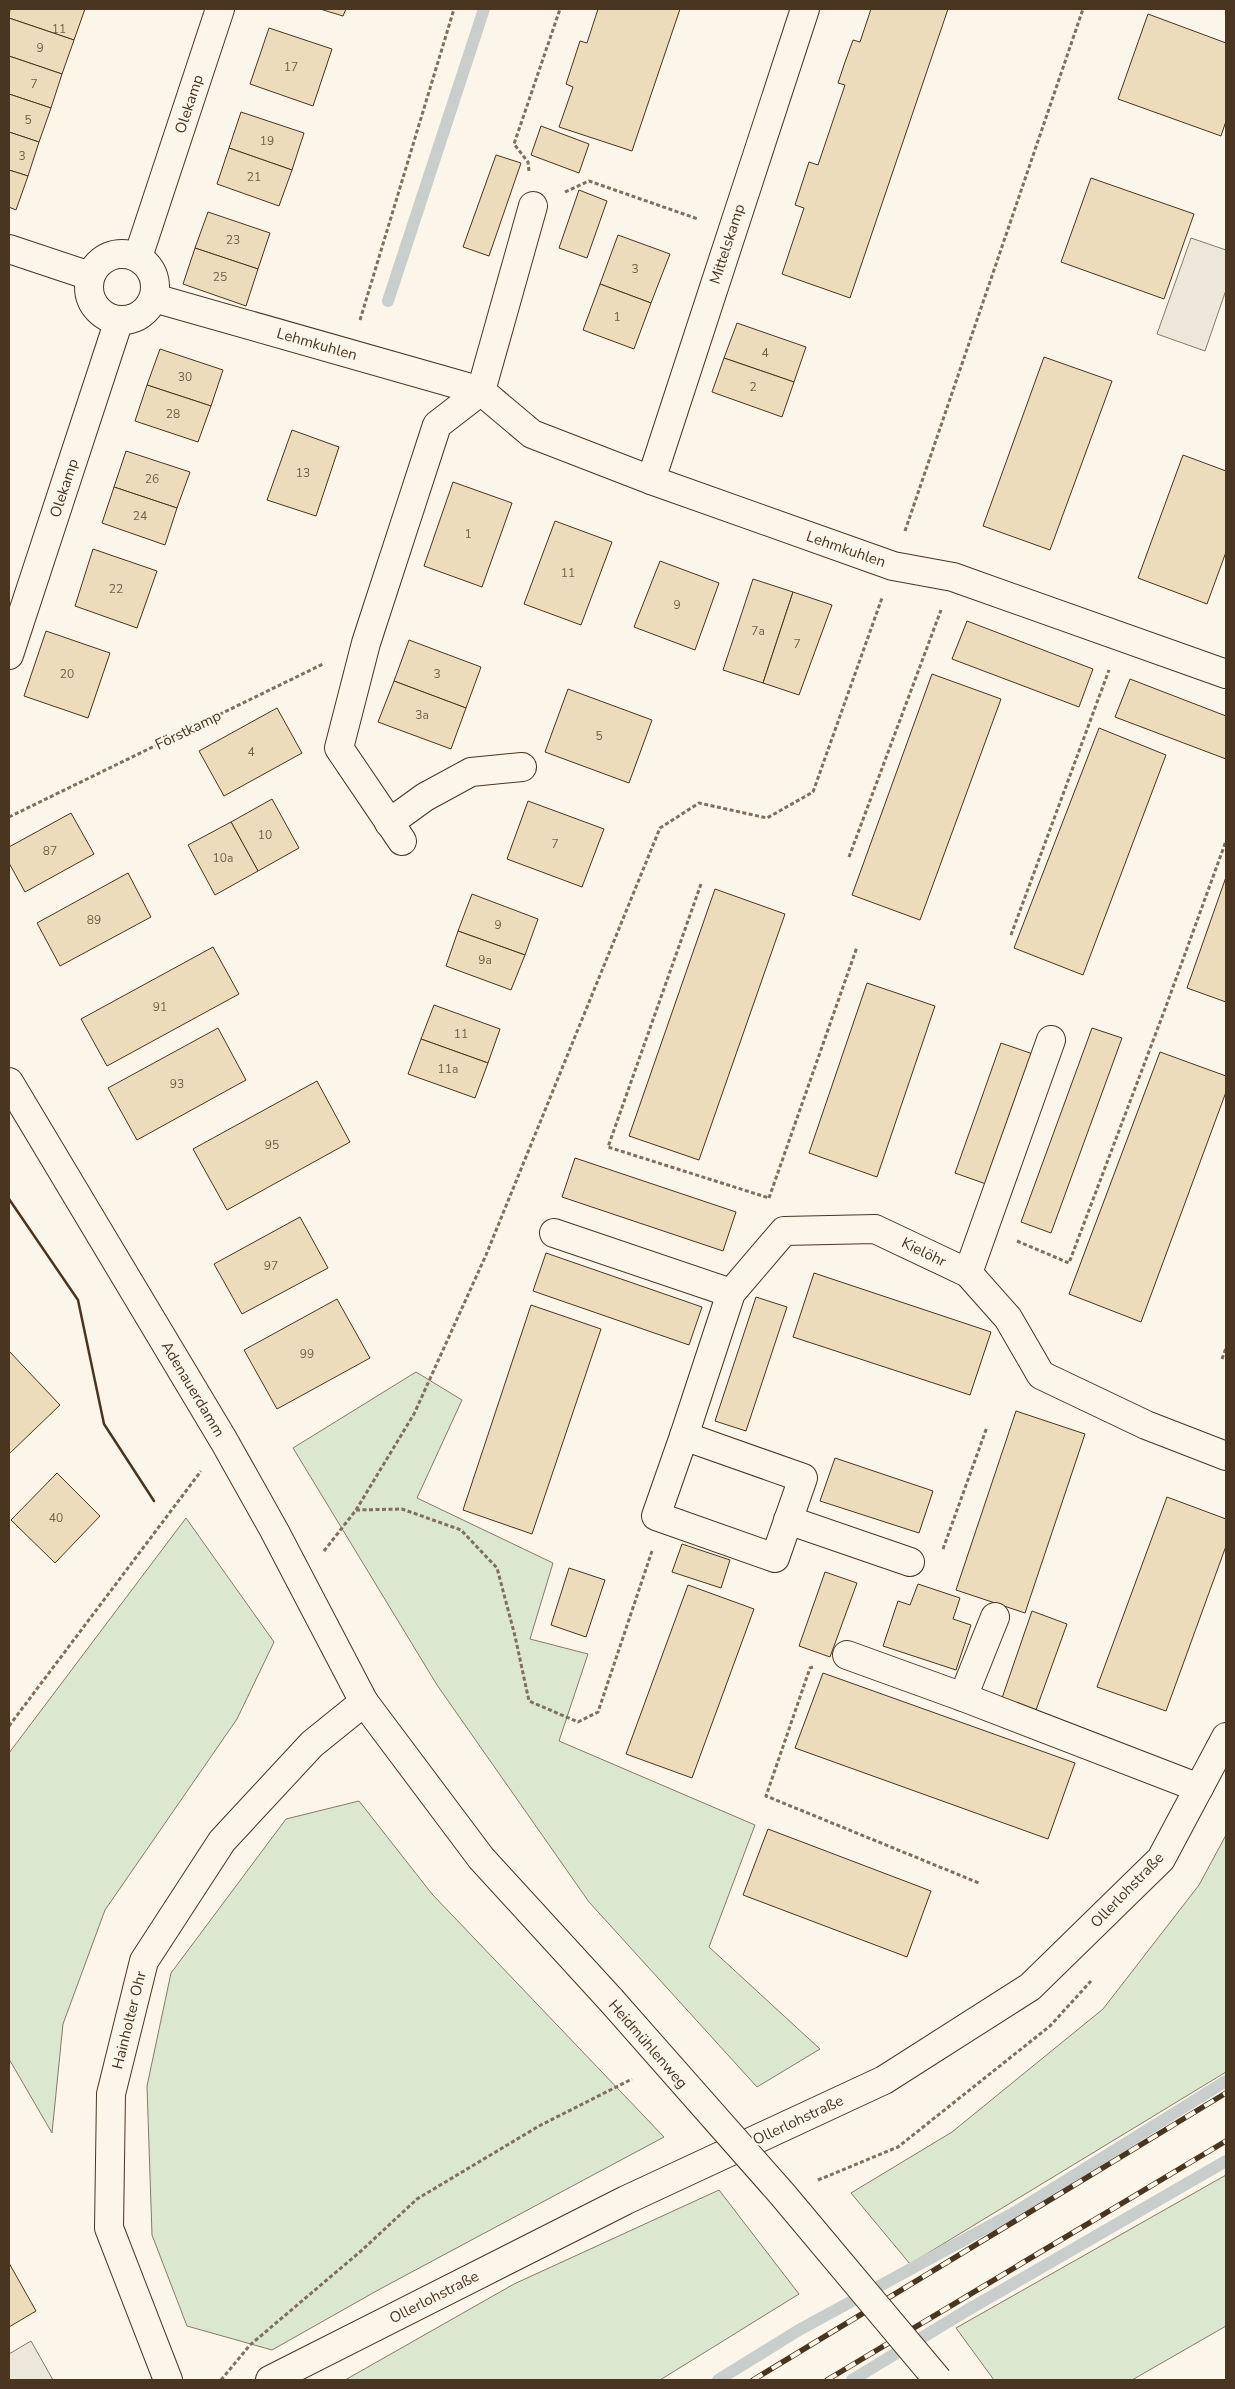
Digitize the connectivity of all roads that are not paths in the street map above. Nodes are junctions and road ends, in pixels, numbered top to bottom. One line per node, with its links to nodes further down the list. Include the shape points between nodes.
1 (220, 9): 5 (street, Olekamp)
2 (806, 9): 10 (street, Mittelskamp)
3 (533, 206): 9 (street)
4 (9, 249): 6 (street)
5 (138, 257): 6 (street, via 124,253 110,256 98,264); 7 (street, via 149,268 155,282)
6 (90, 276): 8 (street, via 89,291 95,305 105,315)
7 (154, 298): 8 (street, via 146,310 134,318); 9 (street, Lehmkuhlen)
8 (119, 320): 11 (street, Olekamp)
9 (481, 391): 10 (street, Lehmkuhlen, via 532,434); 13 (street, via 437,425 366,643 339,748 396,832 425,797 471,772)
10 (652, 480): 12 (street, Lehmkuhlen, via 893,566 953,577)
11 (9, 655)
12 (1226, 674)
13 (522, 767)
14 (1051, 1040): 17 (street)
15 (9, 1082): 26 (street, Adenauerdamm, via 224,1441)
16 (554, 1233): 18 (street)
17 (968, 1273): 18 (street, Kielöhr, via 875,1229 784,1230); 20 (street, Kielöhr, via 1008,1318 1041,1374 1146,1425)
18 (731, 1293): 19 (street)
19 (684, 1436): 21 (street, via 803,1478); 21 (street, via 656,1516 775,1558)
20 (1226, 1456)
21 (788, 1520): 22 (street)
22 (910, 1562)
23 (995, 1617): 25 (street)
24 (847, 1655): 25 (street)
25 (963, 1697): 28 (street)
26 (364, 1702): 29 (street, Hainholter Ohr, via 312,1744 222,1841 144,1961 111,2094 109,2228); 31 (street, Heidmühlenweg, bridge, via 481,1858 783,2195)
27 (1226, 1738): 28 (street, Ollerlohstraße)
28 (1199, 1788): 30 (street, Ollerlohstraße, via 1161,1859 1030,1987 892,2075 626,2200)
29 (168, 2380)
30 (270, 2380)
31 (938, 2380)

